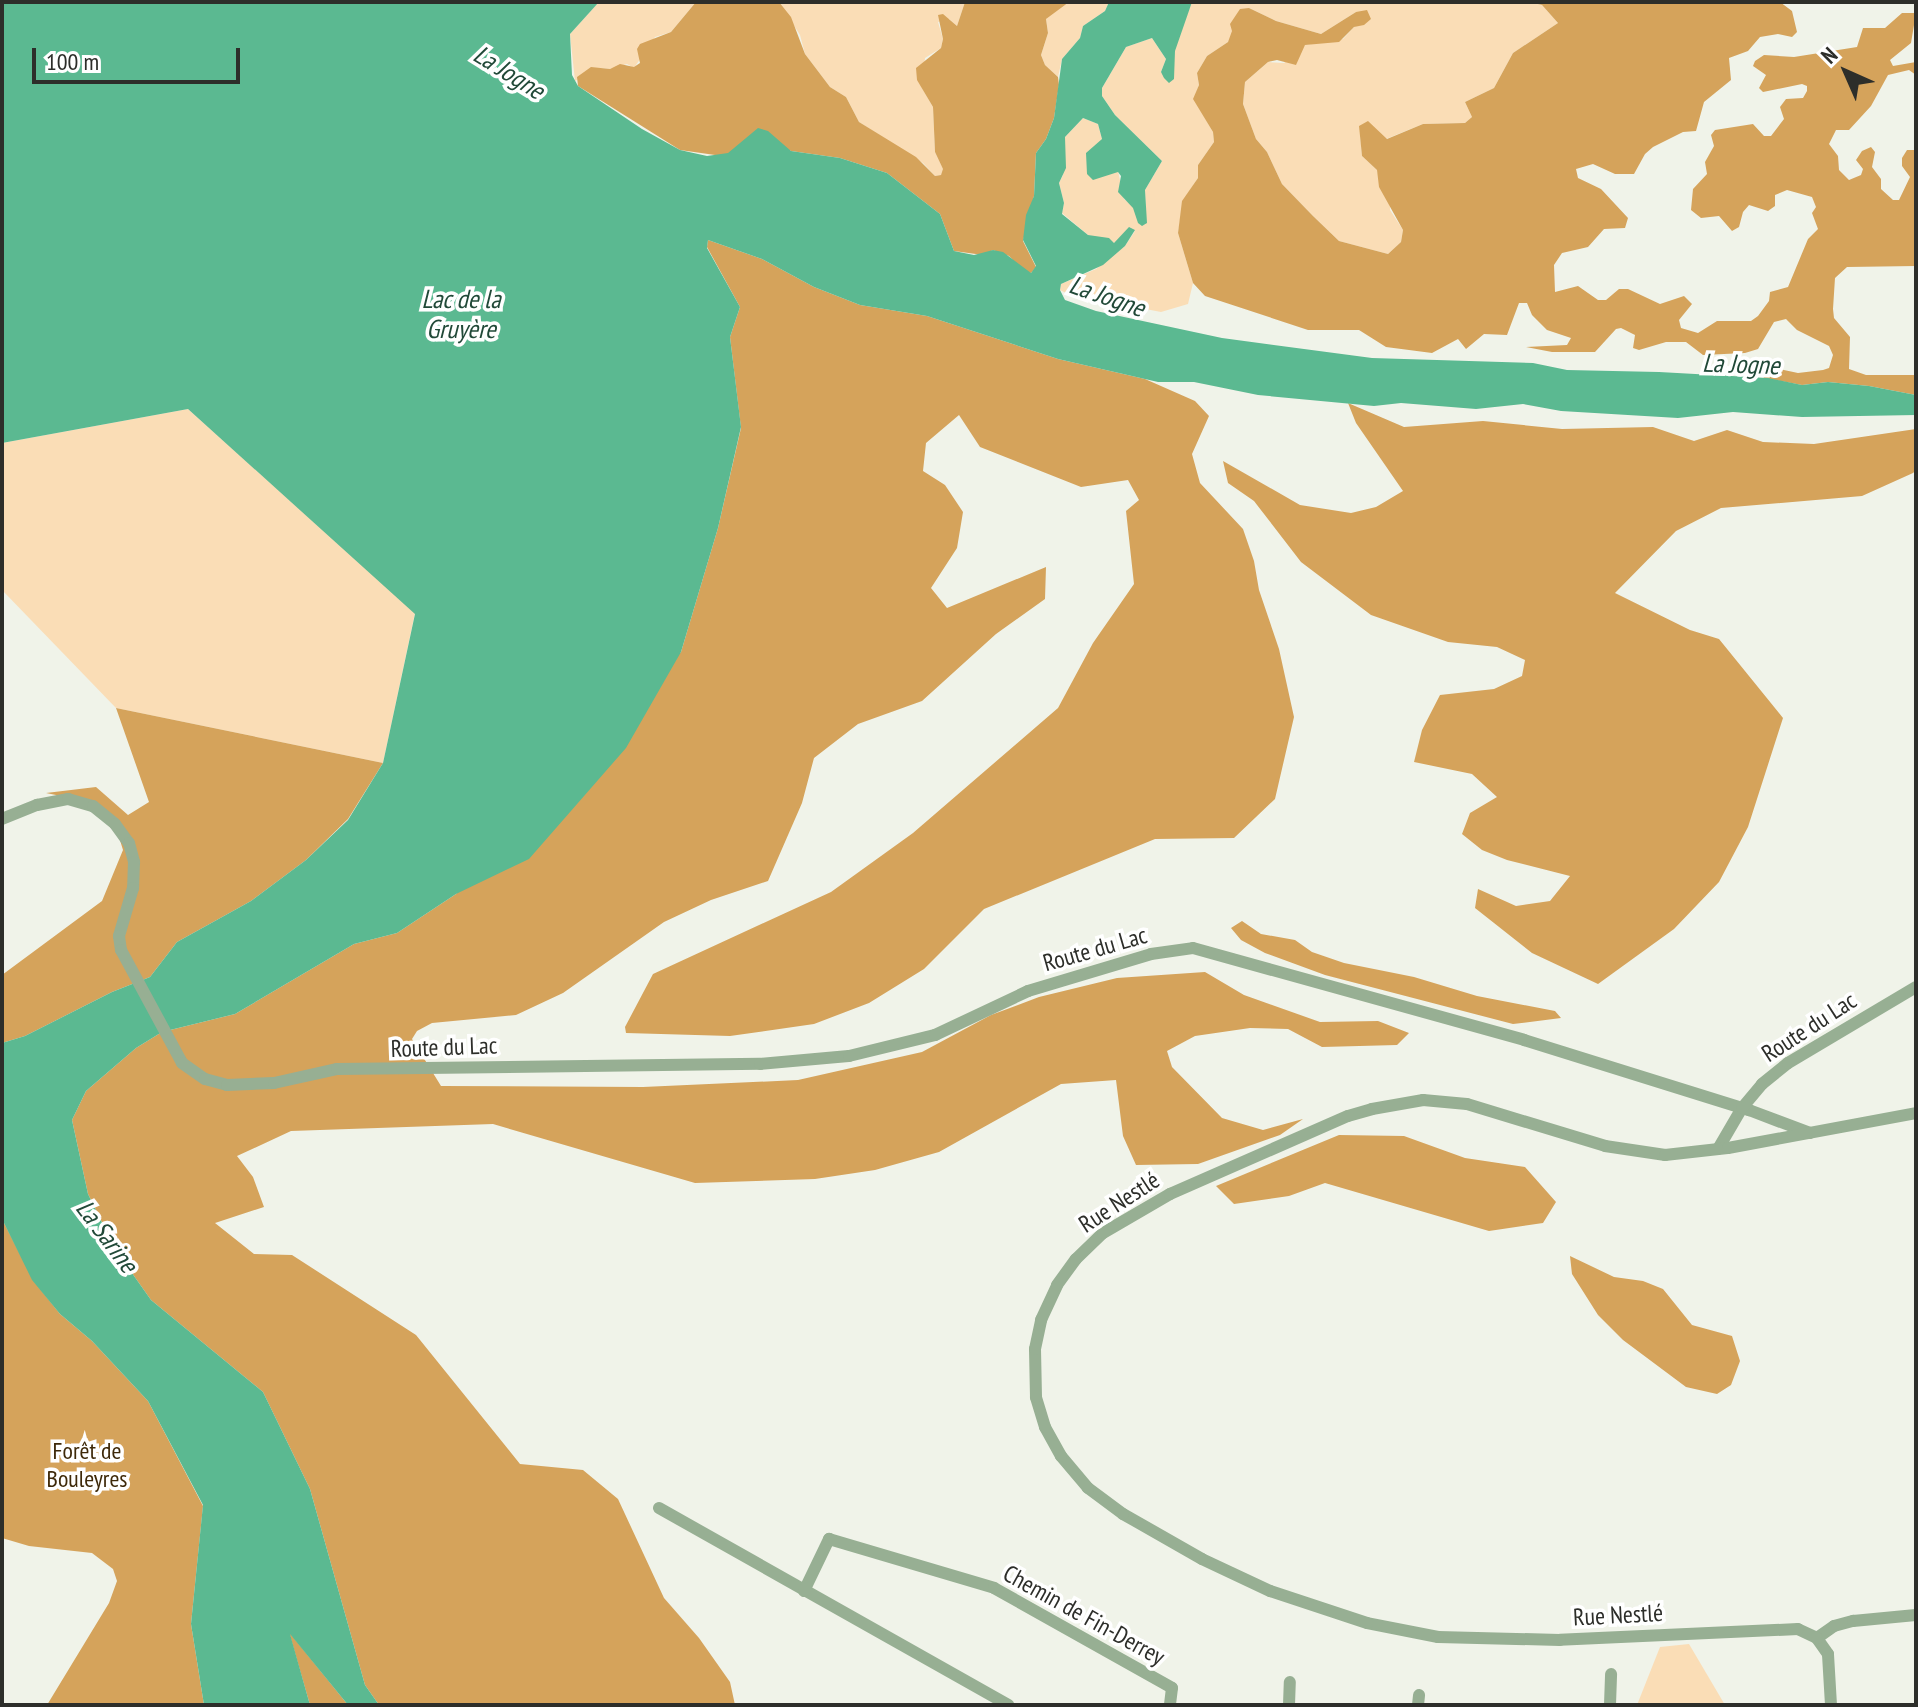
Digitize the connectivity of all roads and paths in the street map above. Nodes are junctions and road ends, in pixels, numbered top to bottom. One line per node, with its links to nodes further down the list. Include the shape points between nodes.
1 (2, 819): 3 (street, Route du Lac, via 68,799 93,806 115,824 129,843 134,862 133,888 119,936 124,955 187,1068 205,1079 238,1086 337,1069 760,1064 849,1056 935,1035 1028,991 1151,954 1193,948 1524,1040)
2 (1916, 987): 3 (street, Route du Lac, via 1788,1063)
3 (1742, 1108): 5 (street); 6 (street)
4 (1916, 1113): 5 (street, Rue Nestlé)
5 (1810, 1133): 6 (street, Rue Nestlé)
6 (1718, 1149): 10 (street, Rue Nestlé, via 1665,1155 1629,1151 1445,1101 1397,1103 1348,1116 1147,1205 1089,1246 1057,1285 1041,1320 1035,1349 1036,1397 1061,1456 1088,1488 1202,1559 1299,1603 1438,1637 1560,1640 1782,1627)
7 (659, 1508): 8 (street)
8 (804, 1591): 13 (street); 14 (street, Chemin de Fin-Derrey, via 829,1539 994,1588 1172,1688)
9 (1916, 1615): 10 (street, via 1853,1621)
10 (1817, 1638): 17 (street, via 1831,1663)
11 (1611, 1674): 16 (street)
12 (1290, 1682): 15 (street)
13 (1008, 1705)
14 (1170, 1705)
15 (1289, 1705)
16 (1610, 1705)
17 (1831, 1705)

